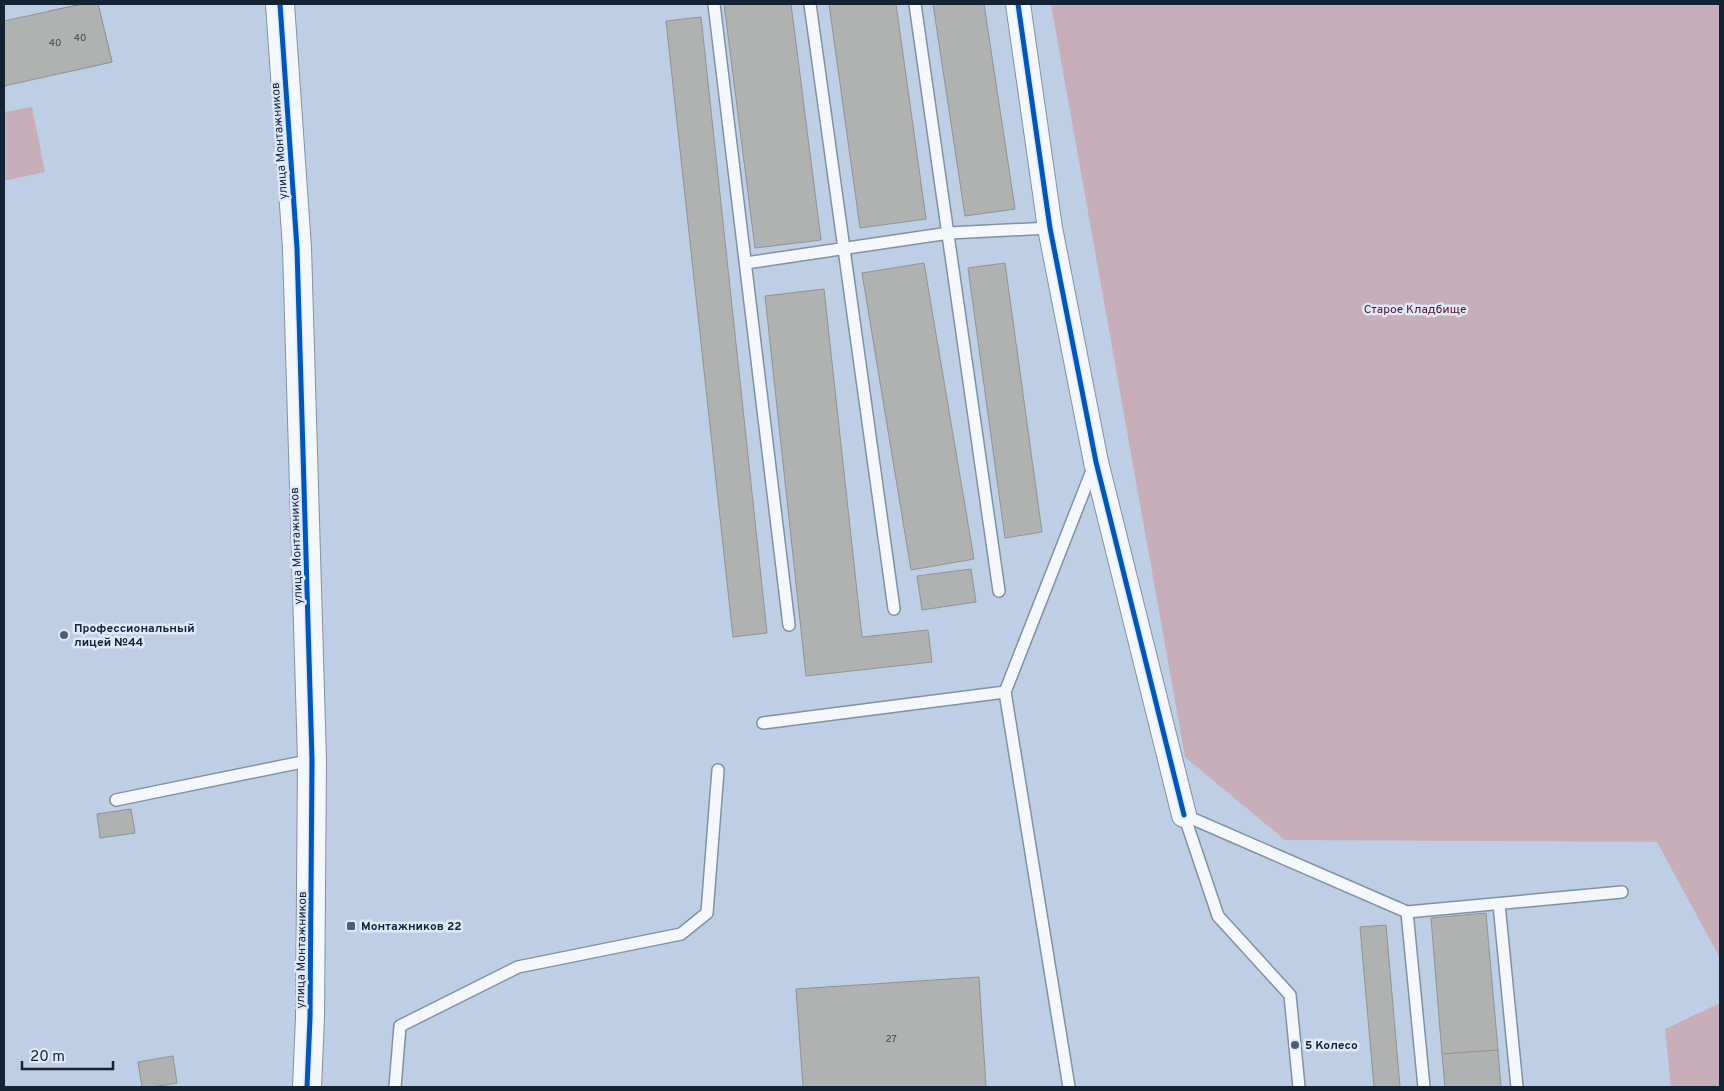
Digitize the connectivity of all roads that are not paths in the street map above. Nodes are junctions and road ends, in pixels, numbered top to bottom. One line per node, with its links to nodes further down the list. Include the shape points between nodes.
1 (280, 4): 16 (street, улица Монтажников, via 297,248)
2 (714, 4): 9 (lane)
3 (810, 4): 8 (lane)
4 (915, 4): 7 (lane)
5 (1018, 4): 6 (street)
6 (1050, 228): 7 (lane); 10 (street)
7 (949, 233): 8 (lane); 11 (lane)
8 (844, 249): 9 (lane); 12 (lane)
9 (746, 263): 13 (lane)
10 (1096, 462): 14 (lane); 19 (street)
11 (999, 591)
12 (894, 610)
13 (789, 625)
14 (1004, 692): 15 (lane); 25 (lane)
15 (763, 723)
16 (312, 760): 18 (lane); 23 (street, улица Монтажников)
17 (718, 770): 24 (lane, via 707,912 681,934 518,967 400,1026)
18 (116, 800)
19 (1184, 815): 22 (lane); 26 (lane, via 1218,916 1290,995)
20 (1622, 892): 21 (lane)
21 (1499, 904): 22 (lane); 28 (lane)
22 (1407, 912): 27 (lane)
23 (307, 1087)
24 (395, 1087)
25 (1069, 1087)
26 (1299, 1087)
27 (1424, 1087)
28 (1517, 1087)

